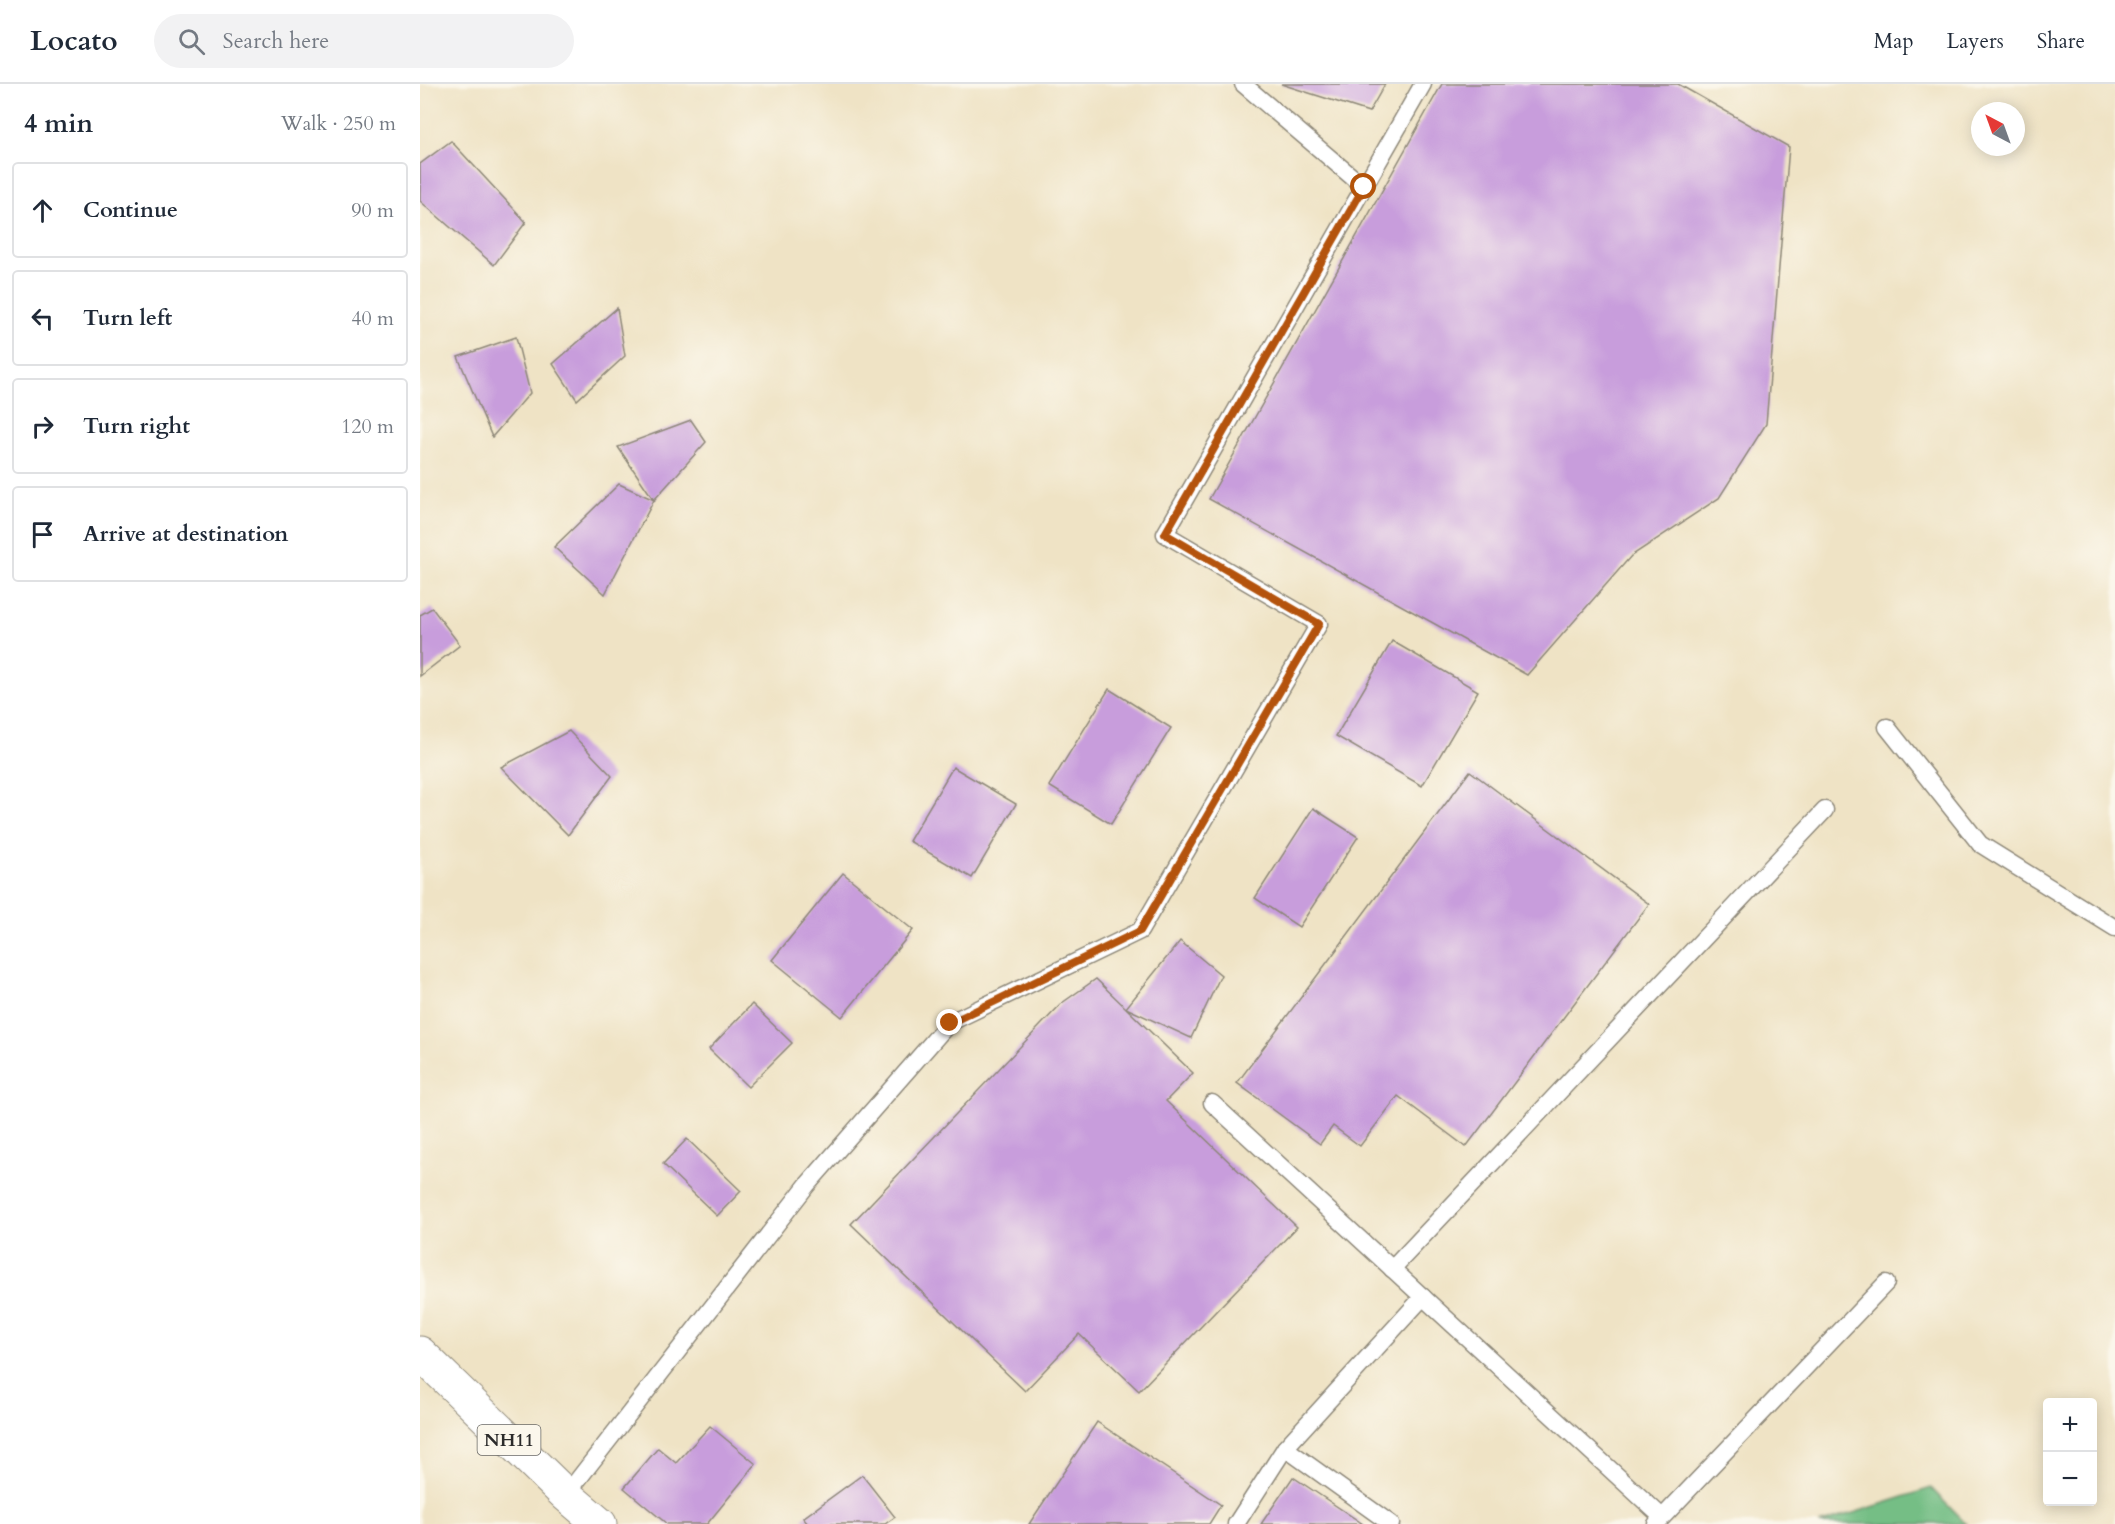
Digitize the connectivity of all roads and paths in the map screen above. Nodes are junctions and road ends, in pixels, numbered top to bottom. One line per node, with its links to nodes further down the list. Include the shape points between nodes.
1 (1243, 84): 3 (lane)
2 (1423, 84): 3 (lane)
3 (1364, 187): 13 (lane, via 1165,534 1319,624 1140,931 950,1023 807,1185)
4 (1887, 728): 6 (lane, via 1980,844)
5 (1825, 810): 8 (lane)
6 (2115, 928)
7 (1212, 1103): 8 (lane)
8 (1392, 1269): 10 (lane)
9 (1886, 1283): 14 (lane)
10 (1423, 1297): 12 (lane); 14 (lane)
11 (420, 1353): 13 (highway, NH11)
12 (1285, 1448): 16 (lane); 17 (lane)
13 (566, 1495): 15 (highway, NH11)
14 (1659, 1520)
15 (600, 1524)
16 (1236, 1524)
17 (1390, 1524)

